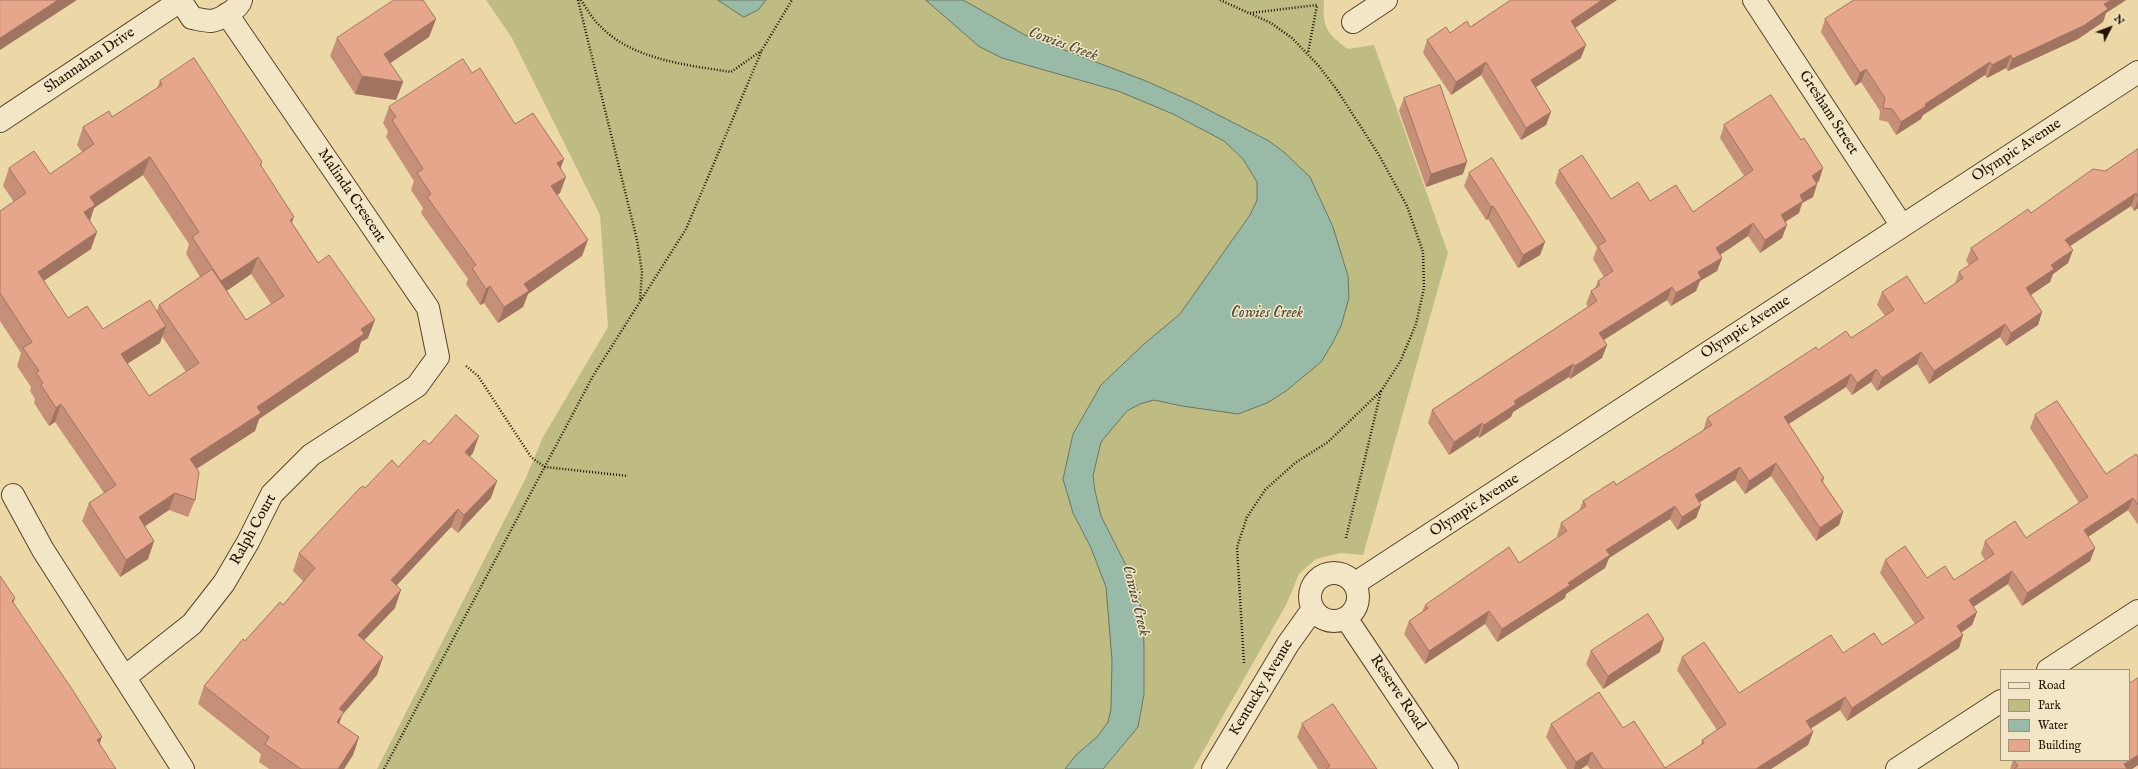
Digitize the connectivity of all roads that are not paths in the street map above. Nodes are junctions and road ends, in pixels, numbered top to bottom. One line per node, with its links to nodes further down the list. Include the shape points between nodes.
1 (180, 0): 4 (street, via 192,18 211,21); 7 (street, Shannahan Drive)
2 (1386, 0): 5 (street)
3 (1754, 0): 8 (street, Gresham Street)
4 (234, 7): 9 (street, Malinda Crescent, via 428,308 438,357)
5 (1353, 22)
6 (2138, 72): 8 (street, Olympic Avenue)
7 (0, 121)
8 (1902, 226): 11 (street, Olympic Avenue)
9 (417, 386): 16 (street, Ralph Court, via 310,455 272,494 224,583 192,624)
10 (13, 495): 16 (street, via 43,550)
11 (1354, 584): 12 (street, via 1349,578 1333,573 1318,579 1310,593); 14 (street, via 1357,592 1356,606)
12 (1313, 609): 14 (street, via 1318,615 1331,621); 19 (street, Kentucky Avenue, via 1288,644)
13 (2138, 611): 15 (street)
14 (1346, 618): 20 (street, Reserve Road)
15 (2050, 669)
16 (125, 677): 18 (street)
17 (2000, 702): 21 (street)
18 (183, 769)
19 (1213, 769)
20 (1447, 769)
21 (1897, 769)

